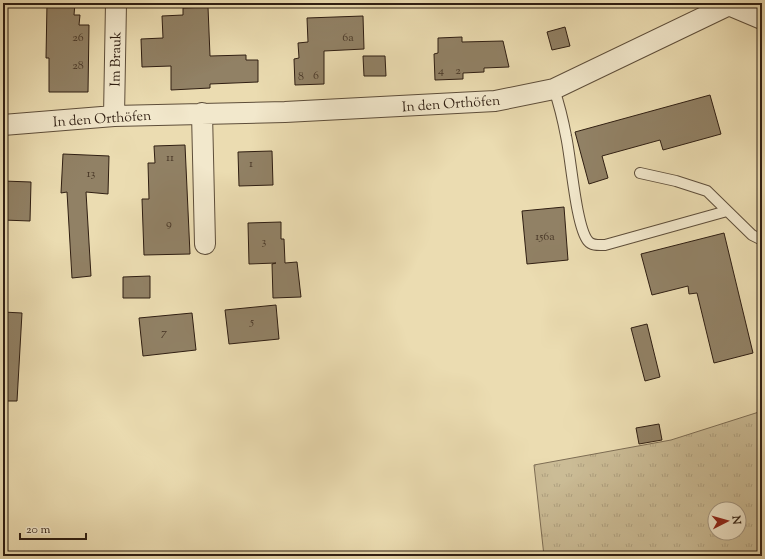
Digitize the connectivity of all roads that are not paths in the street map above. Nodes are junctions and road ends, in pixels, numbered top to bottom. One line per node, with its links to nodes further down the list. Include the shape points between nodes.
1 (116, 3): 6 (street, Im Brauk)
2 (726, 4): 3 (street); 4 (street, In den Orthöfen)
3 (762, 19)
4 (554, 89): 5 (street, In den Orthöfen, via 494,102 286,112); 9 (lane, via 567,137 578,209 588,242 605,246)
5 (202, 113): 6 (street, In den Orthöfen); 11 (street)
6 (114, 116): 7 (street, In den Orthöfen)
7 (3, 125)
8 (640, 173): 9 (lane, via 707,191)
9 (727, 211): 10 (lane)
10 (762, 240)
11 (205, 244)

